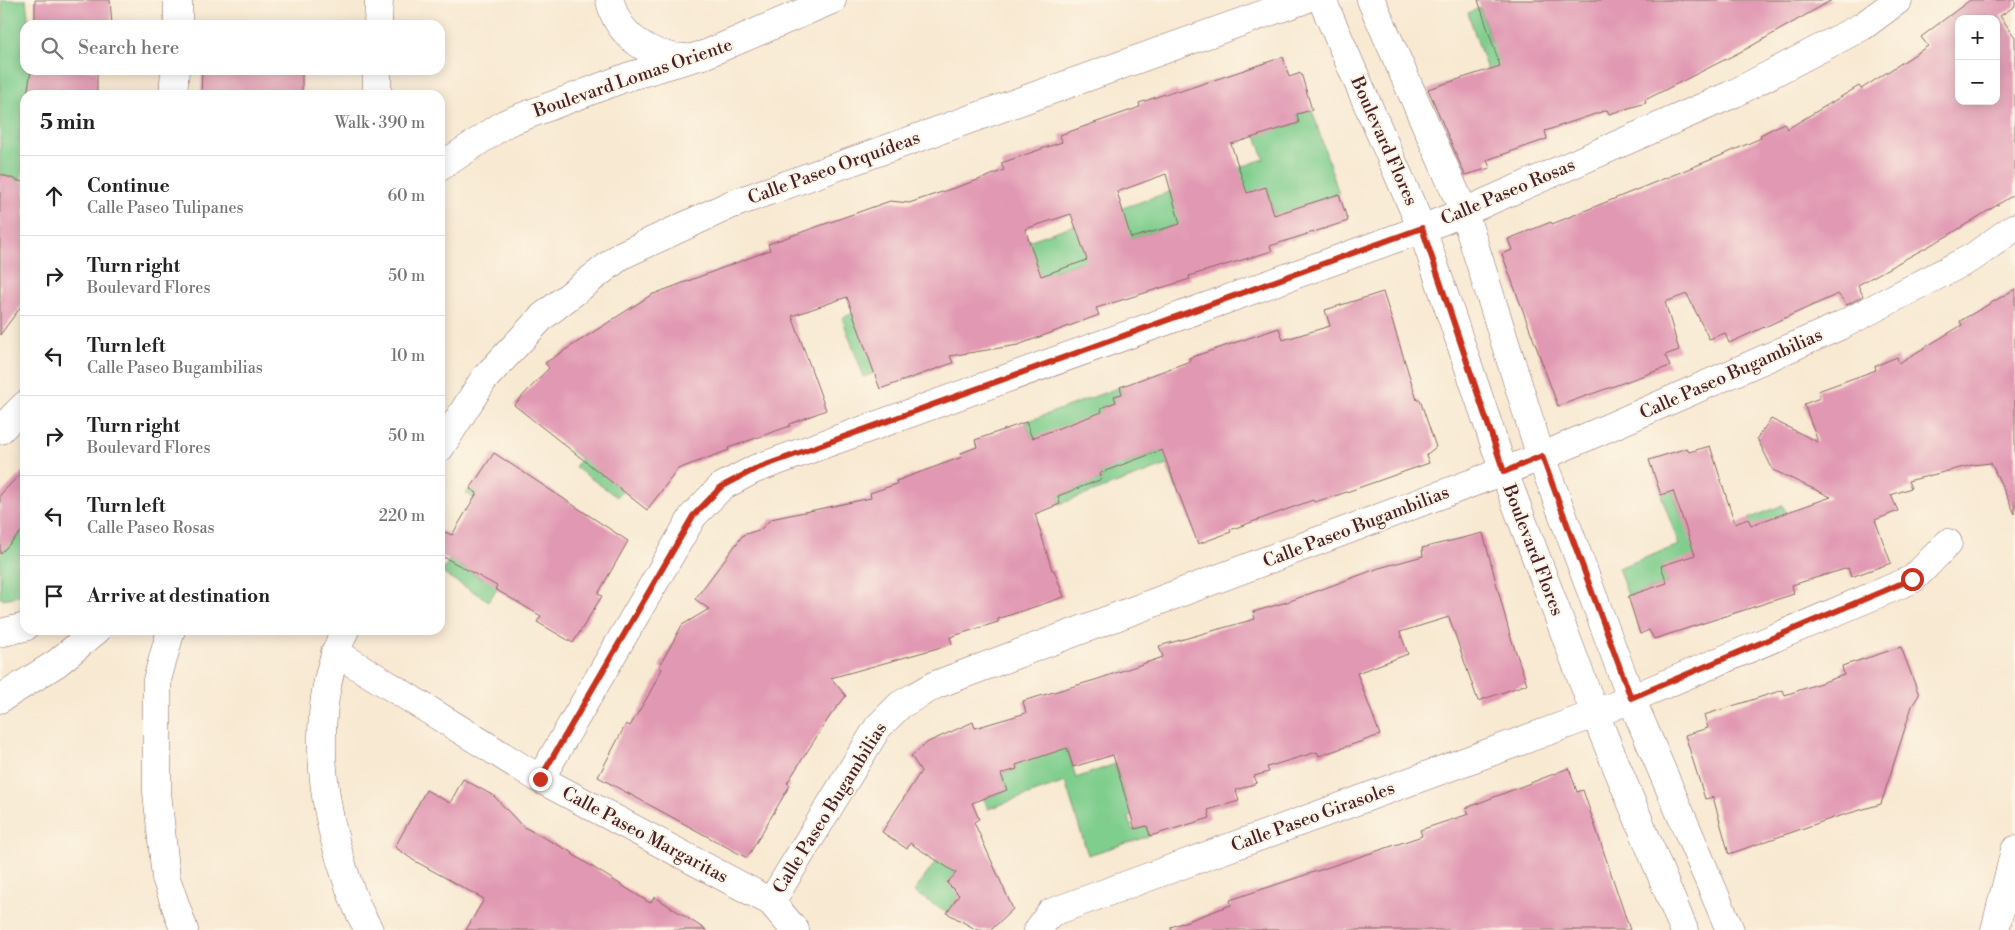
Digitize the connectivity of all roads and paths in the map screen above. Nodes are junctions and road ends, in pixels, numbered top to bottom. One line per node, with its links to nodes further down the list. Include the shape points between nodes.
1 (178, 0): 9 (street)
2 (379, 0): 10 (street)
3 (610, 0): 11 (street, via 618,22 641,46 673,58)
4 (832, 0): 11 (street, Boulevard Lomas Oriente)
5 (1302, 0): 22 (street, Calle Paseo Orquídeas, via 730,205 622,255 542,316 484,379)
6 (1322, 0): 19 (street, Boulevard Flores)
7 (1371, 0): 17 (street)
8 (1898, 0): 17 (street, Calle Paseo Rosas, via 1863,26 1735,94)
9 (178, 20)
10 (378, 20)
11 (706, 54): 16 (street, Boulevard Lomas Oriente, via 627,77 506,123)
12 (175, 75): 14 (street)
13 (377, 75): 15 (street)
14 (173, 90)
15 (377, 90)
16 (445, 164)
17 (1464, 212): 19 (street, Calle Paseo Rosas); 23 (street)
18 (2015, 227): 23 (street, Calle Paseo Bugambilias, via 1973,257 1840,326)
19 (1422, 228): 24 (street, Boulevard Flores); 34 (street, Calle Paseo Rosas, via 755,469 721,487 693,516)
20 (20, 410): 21 (street)
21 (0, 430)
22 (445, 440)
23 (1542, 456): 24 (street, Calle Paseo Bugambilias); 31 (street)
24 (1504, 472): 33 (street, Boulevard Flores); 37 (street, Calle Paseo Bugambilias, via 935,686 900,705 878,727)
25 (1948, 543): 31 (street, Calle Paseo Girasoles, via 1912,579)
26 (20, 628): 27 (street)
27 (0, 634)
28 (91, 635): 32 (street, via 57,663)
29 (170, 635): 38 (street, via 157,680 158,792 166,878)
30 (340, 641): 34 (street, Calle Paseo Margaritas); 39 (street, via 323,711 323,785 336,848 358,911)
31 (1631, 698): 33 (street, Calle Paseo Girasoles); 43 (street)
32 (0, 699)
33 (1595, 714): 41 (street, Calle Paseo Girasoles, via 1050,913); 42 (street, Boulevard Flores)
34 (540, 779): 37 (street, Calle Paseo Margaritas)
35 (2015, 850): 36 (street)
36 (2011, 888): 44 (street)
37 (772, 902): 40 (street, Calle Paseo Margaritas)
38 (184, 930)
39 (369, 930)
40 (795, 930)
41 (1038, 930)
42 (1684, 930)
43 (1730, 930)
44 (1996, 930)

